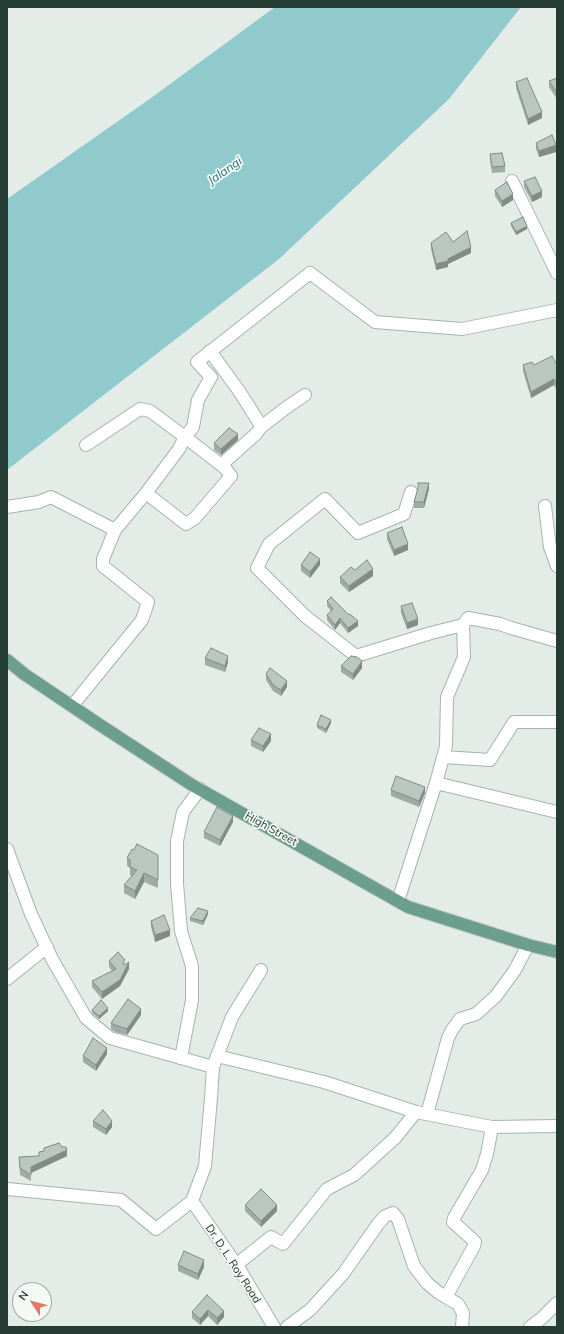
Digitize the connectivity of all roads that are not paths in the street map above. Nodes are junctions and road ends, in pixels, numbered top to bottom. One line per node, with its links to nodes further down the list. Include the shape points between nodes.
1 (512, 181): 2 (street)
2 (557, 273)
3 (557, 310): 4 (street, via 462,329 376,322 310,273)
4 (210, 351): 6 (street, via 259,421); 7 (street, via 197,362 212,377 198,400 193,427)
5 (305, 395): 6 (street)
6 (260, 428): 9 (street)
7 (185, 437): 8 (street, via 150,411 140,409); 9 (street); 11 (street, via 180,449)
8 (86, 445)
9 (222, 466): 11 (street, via 231,476 195,518 186,524)
10 (411, 492): 16 (street, via 404,514 358,533 325,499 269,544 257,568 305,616 356,656)
11 (146, 494): 14 (street)
12 (545, 506): 15 (street, via 550,547)
13 (7, 507): 14 (street, via 39,502 51,497)
14 (115, 530): 19 (street, via 103,559 103,566 148,602 142,620)
15 (557, 566)
16 (463, 625): 17 (street, via 468,618 500,624); 21 (street, via 464,657 447,697 446,746)
17 (557, 641)
18 (7, 660): 19 (main road, High Street)
19 (72, 706): 23 (main road, High Street)
20 (557, 722): 21 (street, via 514,722 490,760)
21 (443, 757): 22 (street)
22 (436, 783): 24 (street); 26 (street)
23 (200, 789): 26 (main road, High Street); 32 (street, via 183,812 177,841 181,931 192,966 192,1000)
24 (557, 812)
25 (7, 849): 28 (street)
26 (398, 901): 27 (main road, High Street, via 408,907)
27 (528, 945): 29 (main road, High Street); 34 (street, via 515,970 496,996 476,1014 460,1019 452,1030)
28 (46, 947): 31 (street); 32 (street, via 86,1018 110,1038)
29 (557, 952)
30 (261, 970): 33 (street, via 232,1017)
31 (7, 978)
32 (181, 1058): 33 (street)
33 (215, 1061): 34 (street, via 324,1082); 38 (street, via 205,1166)
34 (422, 1113): 36 (street); 39 (street, via 354,1175 327,1189 283,1244 271,1237)
35 (557, 1126): 36 (street)
36 (492, 1127): 40 (street, via 482,1170 453,1222 475,1242 474,1246)
37 (7, 1189): 38 (street, via 121,1200 156,1229)
38 (192, 1201): 39 (street, Dr. D. L. Roy Road)
39 (236, 1265): 42 (street, Dr. D. L. Roy Road)
40 (446, 1297): 43 (street, via 427,1283 414,1266 398,1219 393,1213 385,1216 378,1224 343,1274 310,1310); 44 (street, via 458,1304 463,1313)
41 (557, 1303): 45 (street)
42 (269, 1325)
43 (287, 1327)
44 (462, 1327)
45 (530, 1327)

